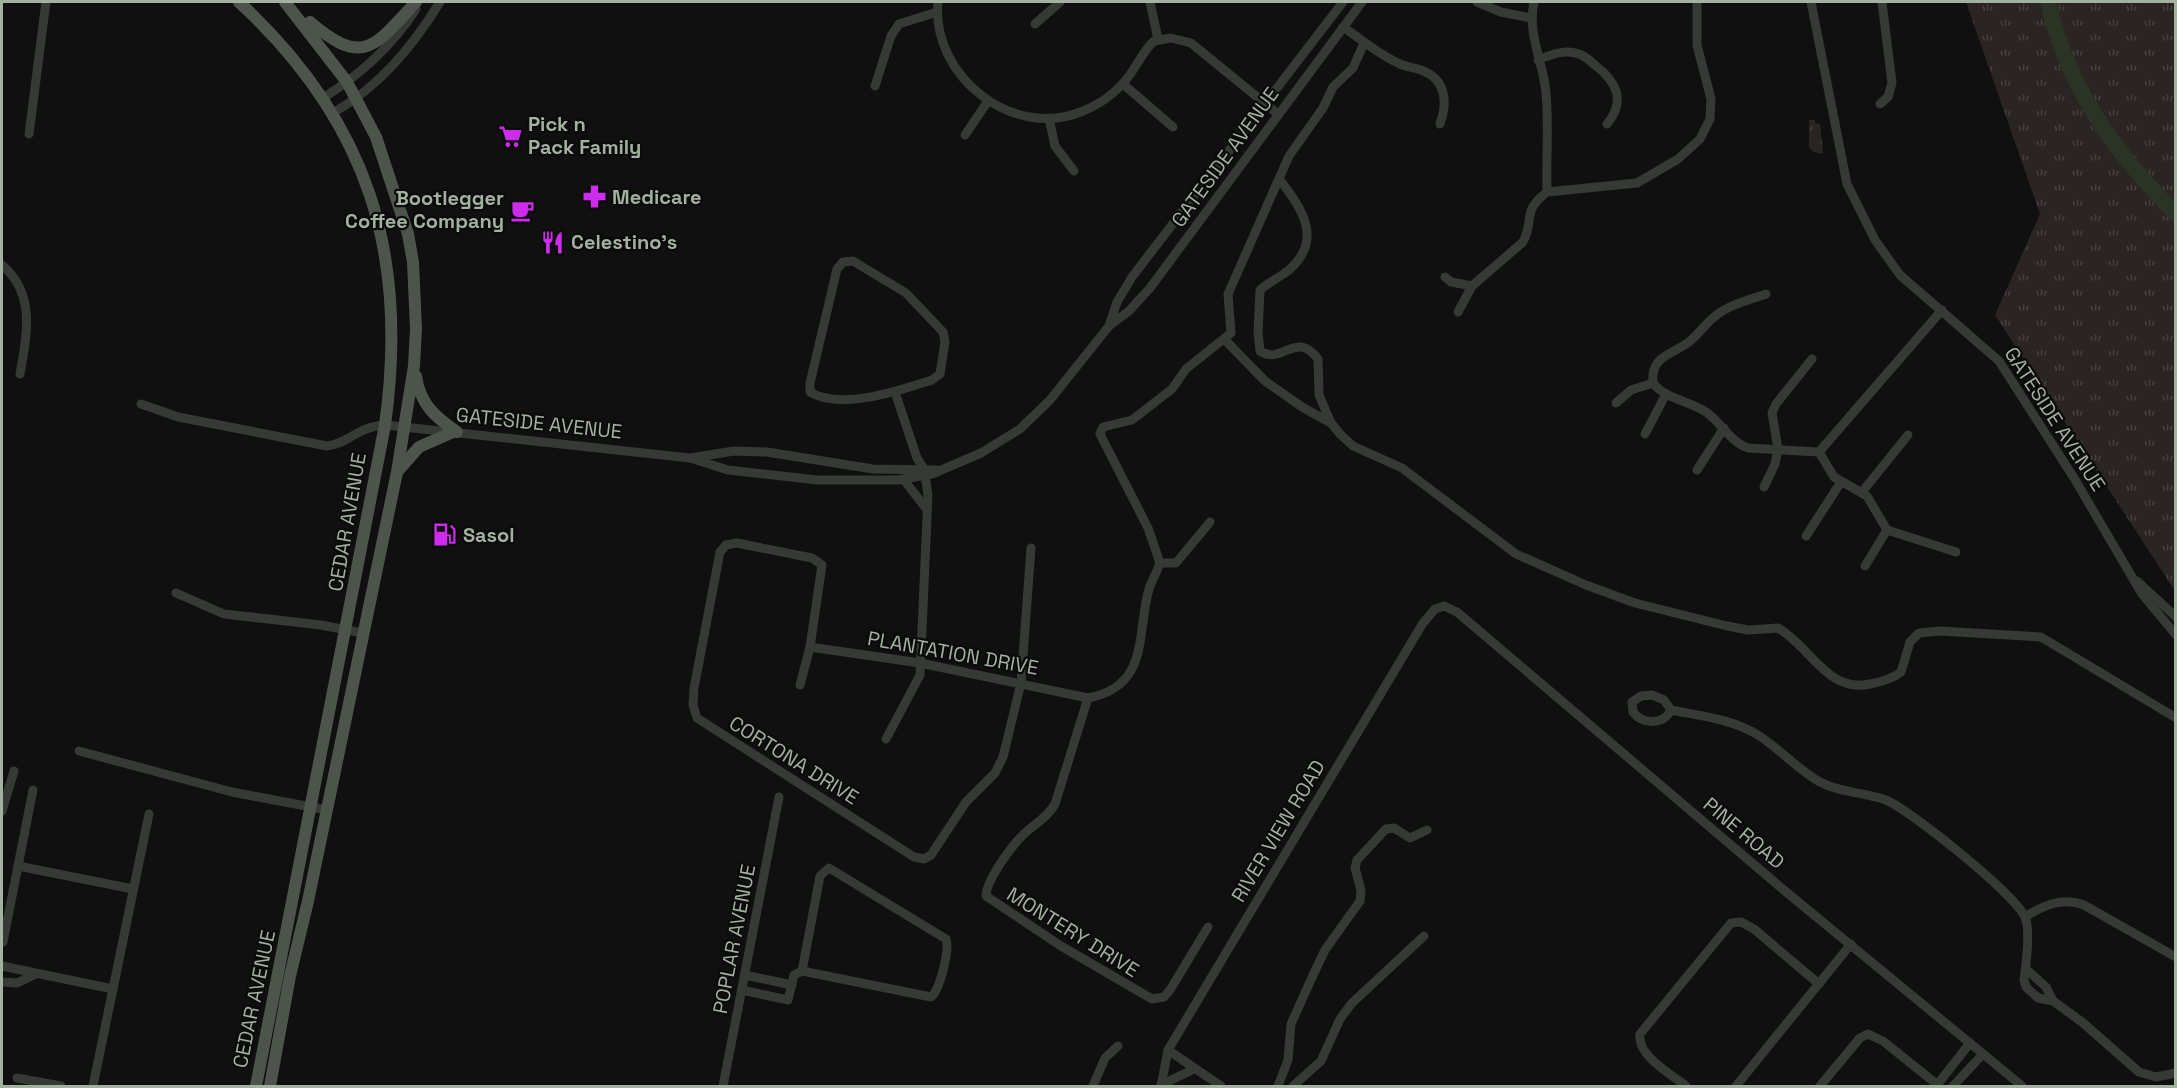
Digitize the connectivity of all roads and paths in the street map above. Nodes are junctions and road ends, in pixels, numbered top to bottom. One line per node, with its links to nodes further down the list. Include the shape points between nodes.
1 (46, 2): 37 (street)
2 (239, 2): 26 (main road, CEDAR AVENUE)
3 (286, 2): 4 (main road, via 329,39 358,48 383,38); 23 (main road, CEDAR AVENUE)
4 (418, 2): 23 (street, via 394,38)
5 (440, 2): 27 (street, via 411,45)
6 (938, 2): 16 (street)
7 (1060, 2): 18 (street)
8 (1150, 2): 20 (street)
9 (1342, 2): 29 (street, GATESIDE AVENUE)
10 (1362, 2): 19 (street, GATESIDE AVENUE)
11 (1477, 2): 17 (street)
12 (1534, 2): 17 (street)
13 (1697, 2): 41 (street, via 1697,45 1711,99 1710,119 1700,139 1678,159 1637,183)
14 (1811, 2): 46 (street, GATESIDE AVENUE, via 1847,184 1893,267)
15 (1882, 2): 30 (street, via 1892,83 1888,97)
16 (937, 12): 25 (street, via 899,24); 28 (street, via 951,61 968,84)
17 (1531, 18): 22 (street)
18 (1035, 24)
19 (1343, 27): 21 (street); 32 (street, GATESIDE AVENUE)
20 (1158, 39): 24 (street); 29 (street, via 1191,43)
21 (1364, 43): 34 (street, via 1438,81 1443,88 1445,110); 40 (street, via 1353,68 1333,87 1289,156)
22 (1538, 60): 35 (street, via 1556,53 1577,53 1603,70 1617,86 1618,94 1617,110); 41 (street, via 1548,111)
23 (347, 82): 26 (street); 27 (main road, CEDAR AVENUE)
24 (1123, 84): 33 (street, via 1082,112); 36 (street)
25 (874, 86)
26 (323, 98): 31 (main road, CEDAR AVENUE)
27 (358, 99): 31 (street); 51 (main road, CEDAR AVENUE, via 389,169 408,234 416,298)
28 (988, 101): 33 (street, via 1020,115); 38 (street)
29 (1265, 104): 32 (street); 48 (street, GATESIDE AVENUE, via 1132,276)
30 (1880, 104)
31 (333, 113): 59 (main road, CEDAR AVENUE, via 357,158 380,226 392,360)
32 (1278, 114): 48 (street, GATESIDE AVENUE, via 1150,288)
33 (1049, 118): 39 (street, via 1055,146)
34 (1440, 124)
35 (1607, 124)
36 (1173, 127)
37 (29, 134)
38 (965, 135)
39 (1074, 171)
40 (1280, 180): 49 (street, via 1228,294 1231,333); 58 (street, via 1296,202 1308,243 1289,270 1260,290 1258,342 1265,354 1296,346 1314,353 1318,359 1319,394)
41 (1547, 192): 44 (street, via 1531,207 1523,243)
42 (2, 265): 52 (street, via 25,298 27,331)
43 (1445, 277): 44 (street)
44 (1472, 286): 47 (street)
45 (1766, 294): 53 (street, via 1714,316 1691,340 1659,359 1653,369)
46 (1942, 310): 66 (street); 83 (street, GATESIDE AVENUE, via 1988,349 2008,374)
47 (1458, 312)
48 (1109, 326): 70 (street, GATESIDE AVENUE, via 1056,394 1020,429 981,453)
49 (1224, 339): 58 (street, via 1264,381); 81 (street, via 1186,369 1162,398 1132,420 1103,427 1100,434 1148,528)
50 (1812, 359): 65 (street, via 1776,404 1772,423)
51 (414, 366): 60 (main road, CEDAR AVENUE); 62 (main road, via 418,390 427,408)
52 (20, 374)
53 (1653, 383): 55 (street); 56 (street, via 1631,390)
54 (896, 392): 54 (street, via 870,398 818,397 810,392 837,269 843,262 853,261 906,293 943,332 940,374); 70 (street)
55 (1666, 394): 61 (street, via 1699,408); 63 (street)
56 (1616, 403)
57 (141, 404): 59 (street, via 178,417 327,446 338,444 366,427)
58 (1332, 423): 96 (street, via 1353,446 1402,468 1516,554 1586,585 1667,612 1748,630 1778,628 1841,683 1852,687 1894,677 1903,669 1910,642 1919,633 2041,637)
59 (385, 425): 60 (street, GATESIDE AVENUE); 87 (main road, CEDAR AVENUE)
60 (404, 427): 62 (street, GATESIDE AVENUE); 69 (main road, CEDAR AVENUE)
61 (1724, 428): 65 (street, via 1739,445); 68 (street)
62 (455, 432): 67 (street, GATESIDE AVENUE); 69 (main road, via 419,447)
63 (1645, 434)
64 (1908, 435): 74 (street)
65 (1778, 449): 66 (street); 73 (street)
66 (1819, 452): 72 (street)
67 (690, 458): 70 (street, GATESIDE AVENUE, via 735,451 766,452); 71 (street, GATESIDE AVENUE, via 712,467 764,475 864,482)
68 (1697, 470)
69 (397, 472): 88 (main road, CEDAR AVENUE)
70 (925, 473): 71 (street, GATESIDE AVENUE); 75 (street)
71 (904, 480): 75 (street)
72 (1841, 482): 74 (street); 78 (street)
73 (1764, 487)
74 (1862, 492): 77 (street, via 1871,500)
75 (925, 507): 91 (street)
76 (1210, 522): 81 (street, via 1176,563)
77 (1887, 530): 80 (street); 82 (street)
78 (1806, 536)
79 (1031, 548): 92 (street, CORTONA DRIVE)
80 (1956, 552)
81 (1160, 563): 94 (street, via 1149,589 1143,638 1133,666 1115,689)
82 (1865, 566)
83 (2135, 579): 86 (street, GATESIDE AVENUE); 89 (street, GATESIDE AVENUE, via 2142,594)
84 (176, 593): 87 (street, via 224,614)
85 (1444, 606): 113 (street, PINE ROAD, via 1457,612); 129 (street, RIVER VIEW ROAD, via 1435,609 1424,623)
86 (2175, 617)
87 (347, 629): 88 (street); 102 (main road, CEDAR AVENUE)
88 (363, 633): 103 (main road, CEDAR AVENUE)
89 (2175, 635)
90 (810, 647): 91 (street, PLANTATION DRIVE); 92 (street, CORTONA DRIVE, via 820,562 736,543 726,545 719,559 694,688 694,712 704,725 919,858 935,852 966,802 1000,765); 93 (street, CORTONA DRIVE)
91 (920, 663): 92 (street, PLANTATION DRIVE); 97 (street, via 918,680)
92 (1021, 683): 94 (street, PLANTATION DRIVE)
93 (800, 685)
94 (1088, 698): 110 (street, MONTERY DRIVE, via 1055,804 1016,843 988,884 986,896 1152,999 1164,997 1170,990)
95 (1671, 710): 109 (street, via 1734,723 1768,742 1821,782 1875,796 1899,807 1963,855)
96 (2175, 718)
97 (886, 739)
98 (79, 750): 102 (street, via 232,792)
99 (14, 771): 104 (street)
100 (33, 790): 107 (street)
101 (780, 797): 119 (street, POPLAR AVENUE)
102 (312, 808): 103 (street); 126 (main road, CEDAR AVENUE)
103 (327, 810): 126 (main road, CEDAR AVENUE)
104 (2, 811)
105 (149, 814): 108 (street)
106 (1427, 830): 142 (street, via 1410,838 1394,828 1381,832 1359,856 1356,864 1361,897 1356,910 1322,955 1292,1022 1288,1060)
107 (18, 866): 108 (street); 112 (street)
108 (134, 889): 123 (street)
109 (2025, 917): 114 (street, via 2054,903 2073,901); 116 (street)
110 (1208, 927)
111 (1424, 936): 143 (street, via 1357,997 1340,1019 1322,1060)
112 (3, 942)
113 (1851, 944): 121 (street); 127 (street, PINE ROAD)
114 (2175, 957)
115 (2, 966): 118 (street)
116 (2027, 970): 125 (street, via 2046,987); 125 (street, via 2026,987 2042,1001)
117 (802, 971): 117 (street, via 931,997 936,992 948,943 829,868 820,876); 122 (street, via 794,975)
118 (34, 975): 120 (street, via 17,983); 123 (street)
119 (745, 975): 122 (street); 124 (street, POPLAR AVENUE)
120 (2, 982)
121 (1819, 984): 144 (street, via 1746,924 1735,922 1726,927 1640,1034 1642,1049); 145 (street)
122 (792, 985): 124 (street, via 788,1000)
123 (113, 989): 136 (street)
124 (742, 990): 139 (street, POPLAR AVENUE)
125 (2053, 1002): 132 (street, via 2139,1072 2156,1077)
126 (272, 1042): 137 (main road, CEDAR AVENUE); 138 (main road, CEDAR AVENUE)
127 (1970, 1043): 130 (street, PINE ROAD); 147 (street)
128 (1118, 1046): 140 (street, via 1104,1058)
129 (1168, 1050): 131 (street); 134 (street, RIVER VIEW ROAD)
130 (1983, 1054): 148 (street); 149 (street, PINE ROAD)
131 (1194, 1069): 134 (street); 141 (street)
132 (2175, 1073)
133 (17, 1077): 135 (street)
134 (1161, 1085)
135 (61, 1086)
136 (93, 1086)
137 (256, 1086)
138 (270, 1086)
139 (723, 1086)
140 (1093, 1086)
141 (1221, 1086)
142 (1278, 1086)
143 (1293, 1086)
144 (1686, 1086)
145 (1736, 1086)
146 (1820, 1086): 147 (street, via 1860,1038 1868,1034 1884,1041)
147 (1938, 1086)
148 (1953, 1086)
149 (2022, 1086)

